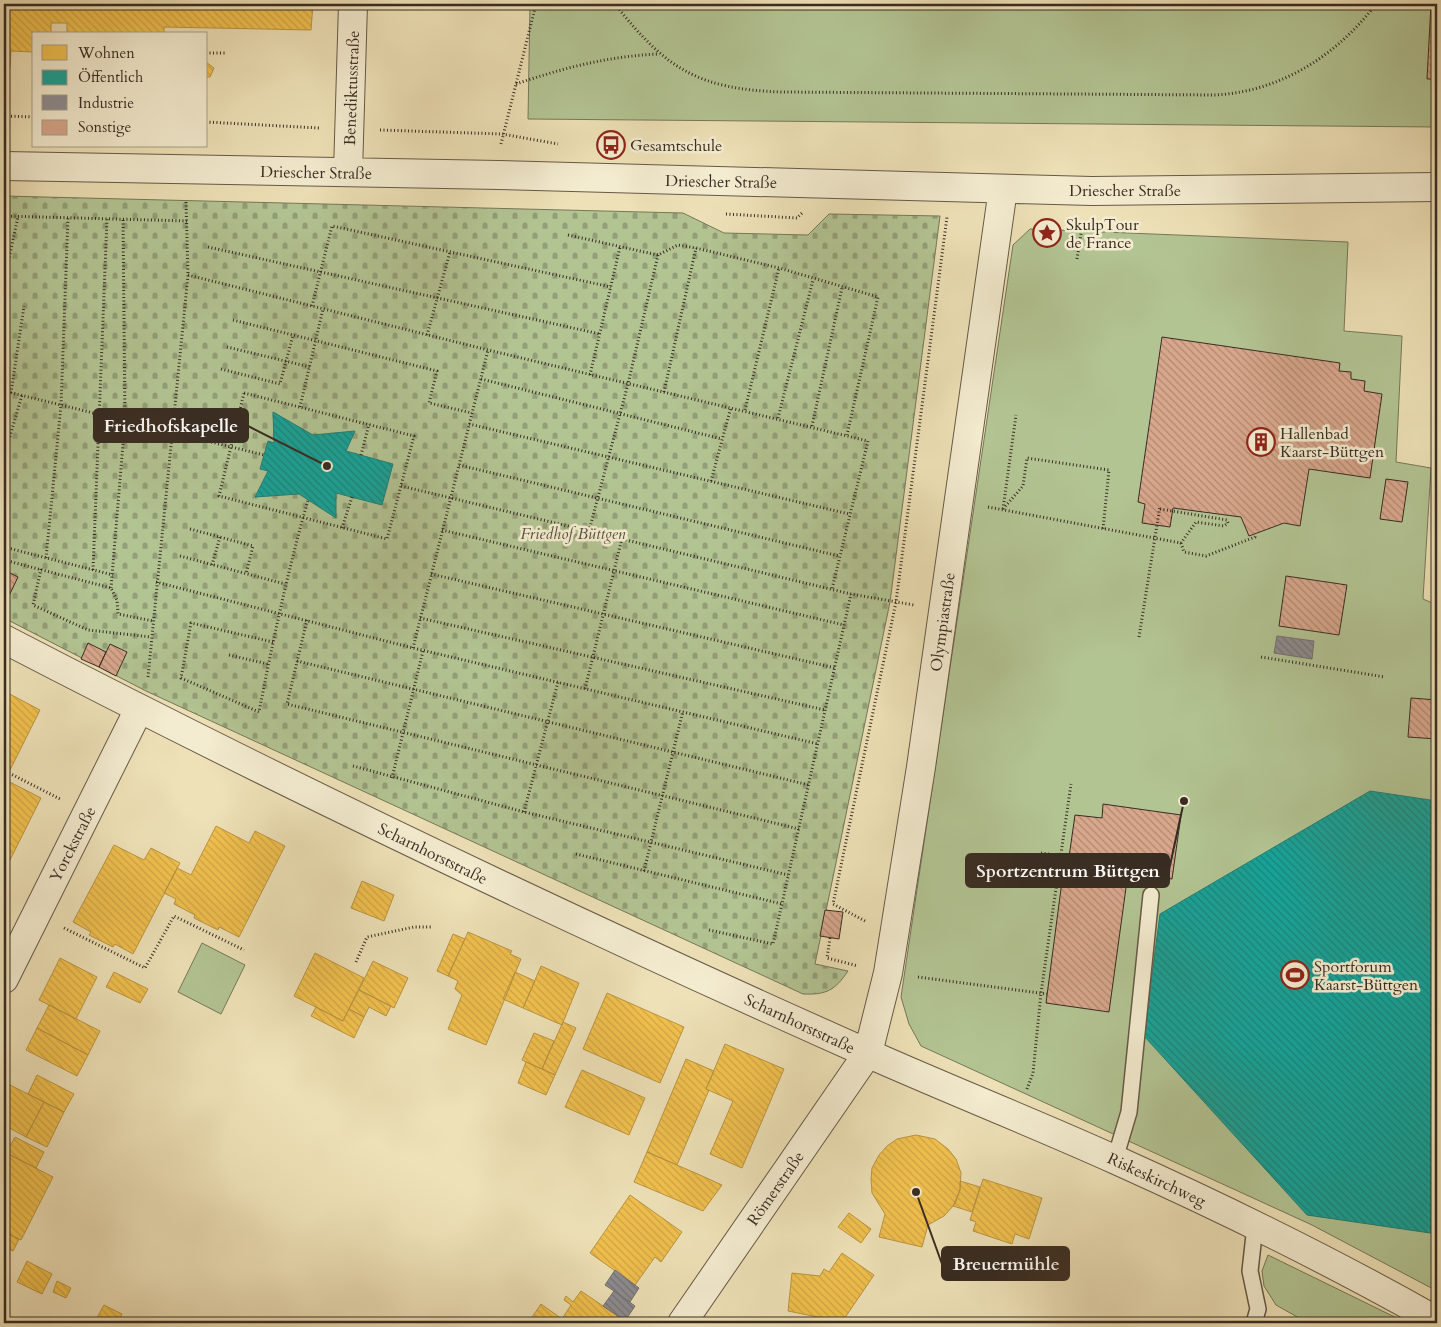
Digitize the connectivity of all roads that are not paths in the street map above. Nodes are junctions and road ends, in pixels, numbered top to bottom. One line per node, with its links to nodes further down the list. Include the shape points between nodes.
1 (353, 4): 3 (street, Benediktusstraße)
2 (4, 166): 3 (street, Driescher Straße)
3 (348, 172): 5 (street, Driescher Straße)
4 (1437, 187): 5 (street, Driescher Straße, via 1092,192)
5 (1004, 189): 10 (street, Olympiastraße, via 923,757 888,973)
6 (4, 639): 7 (street, Scharnhorststraße)
7 (139, 709): 9 (street, Yorckstraße); 10 (street, Scharnhorststraße, via 463,868)
8 (1151, 895): 11 (lane, via 1129,1112)
9 (4, 978)
10 (868, 1054): 11 (street, Riskeskirchweg); 14 (street, Römerstraße)
11 (1115, 1159): 12 (street, Riskeskirchweg)
12 (1255, 1226): 13 (street, Riskeskirchweg, via 1313,1253); 15 (lane, via 1250,1271 1258,1309)
13 (1437, 1321)
14 (682, 1323)
15 (1254, 1323)

